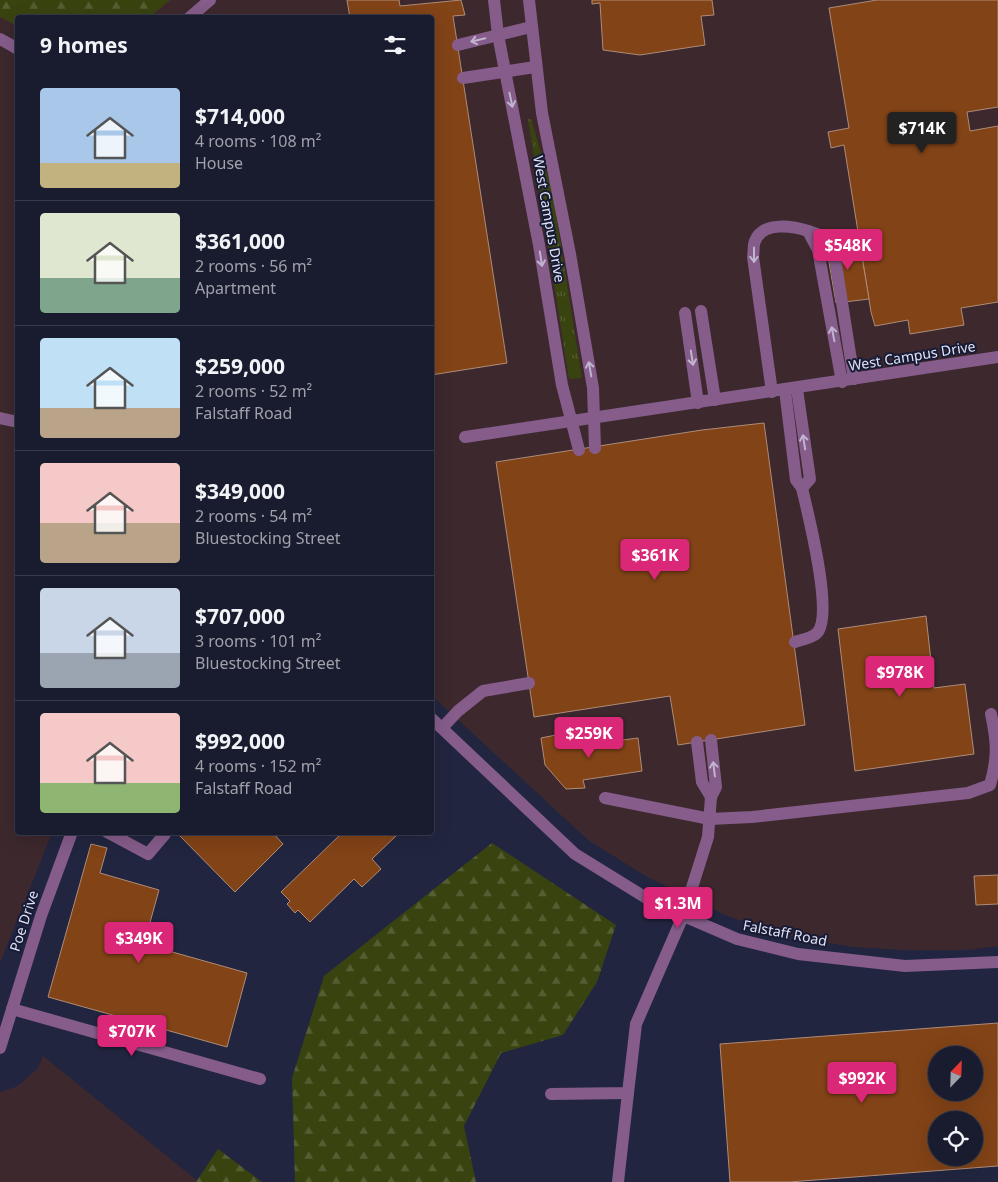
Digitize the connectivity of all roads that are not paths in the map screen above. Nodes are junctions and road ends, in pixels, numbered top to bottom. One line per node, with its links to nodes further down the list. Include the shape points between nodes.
1 (210, 0): 4 (street)
2 (494, 0): 6 (street, West Campus Drive)
3 (529, 0): 5 (street, West Campus Drive)
4 (192, 15)
5 (532, 27): 6 (street); 10 (street, West Campus Drive)
6 (498, 35): 8 (street, one-way to 8); 11 (street, West Campus Drive)
7 (0, 39): 9 (street)
8 (458, 45)
9 (15, 47)
10 (535, 66): 11 (street); 23 (street, West Campus Drive, one-way to 10, via 593,388)
11 (505, 71): 12 (street); 25 (street, West Campus Drive, one-way to 25)
12 (463, 78)
13 (808, 231): 17 (street, one-way to 13, via 818,250); 17 (street, via 832,239); 19 (street, one-way to 19, via 794,226 778,226 763,232 754,241 753,257)
14 (701, 311): 20 (street)
15 (685, 313): 21 (street, one-way to 21)
16 (998, 357): 17 (street, West Campus Drive)
17 (848, 380): 18 (street, West Campus Drive)
18 (791, 389): 19 (street, West Campus Drive); 29 (street, via 796,480 802,488 823,599 823,622 816,634)
19 (772, 392): 20 (street, West Campus Drive)
20 (715, 400): 21 (street, West Campus Drive)
21 (698, 404): 23 (street, West Campus Drive)
22 (0, 418): 24 (street)
23 (592, 418): 25 (street, West Campus Drive); 27 (street)
24 (15, 421)
25 (570, 422): 26 (street); 28 (street)
26 (465, 437)
27 (595, 448)
28 (579, 450)
29 (795, 642)
30 (529, 683): 33 (street, via 483,692)
31 (991, 714): 38 (street, via 998,767 990,785 968,793)
32 (434, 721): 33 (street, Falstaff Road)
33 (442, 728): 42 (street, Falstaff Road, via 575,854 656,904)
34 (711, 740): 36 (street, one-way to 34, via 716,787)
35 (697, 742): 36 (street, via 702,782)
36 (711, 797): 38 (street)
37 (605, 798): 38 (street)
38 (710, 819): 42 (street, via 708,837)
39 (71, 835): 44 (street, Poe Drive, via 40,916)
40 (113, 835): 41 (street, via 148,854)
41 (164, 835)
42 (683, 916): 43 (street, Falstaff Road, via 736,939 798,954 905,966); 47 (street, via 636,1024)
43 (998, 962)
44 (12, 1009): 45 (street, Poe Drive); 46 (street)
45 (0, 1048)
46 (260, 1079)
47 (628, 1093): 48 (street); 49 (street)
48 (551, 1094)
49 (618, 1182)

